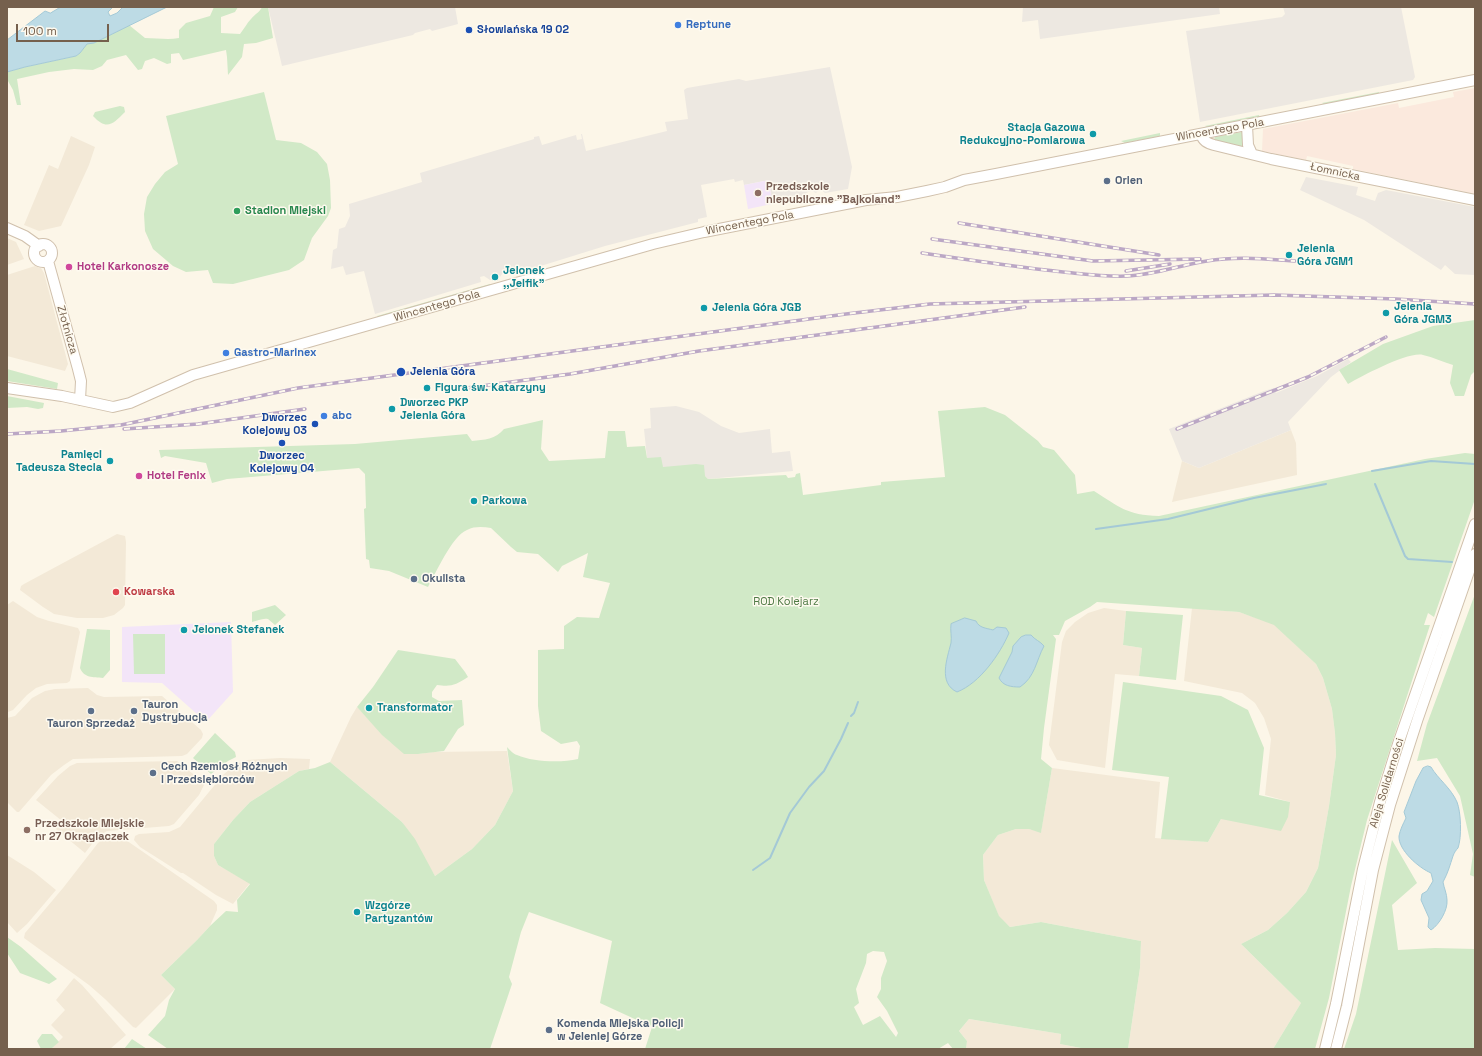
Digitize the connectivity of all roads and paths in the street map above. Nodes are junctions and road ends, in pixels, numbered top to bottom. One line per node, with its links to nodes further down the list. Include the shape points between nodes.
1 (1475, 80): 2 (street, Wincentego Pola)
2 (1247, 125): 3 (street, Wincentego Pola); 4 (street, via 1248,145)
3 (1201, 134): 4 (street, Łomnicka, via 1207,143); 8 (street, Wincentego Pola, via 964,180 944,181 871,199 653,244 193,375 130,403 113,407)
4 (1252, 154): 5 (street, Łomnicka)
5 (1475, 200)
6 (7, 228): 8 (street, Złotnicza, via 39,246 35,252 36,258 42,262 48,261 77,364)
7 (7, 388): 8 (street, Wincentego Pola)
8 (80, 400)
9 (1475, 524): 11 (street, Aleja Solidarności, via 1380,802 1361,875)
10 (1475, 554): 12 (street, Aleja Solidarności, via 1390,805 1373,870 1347,1006)
11 (1325, 1049)
12 (1336, 1049)

